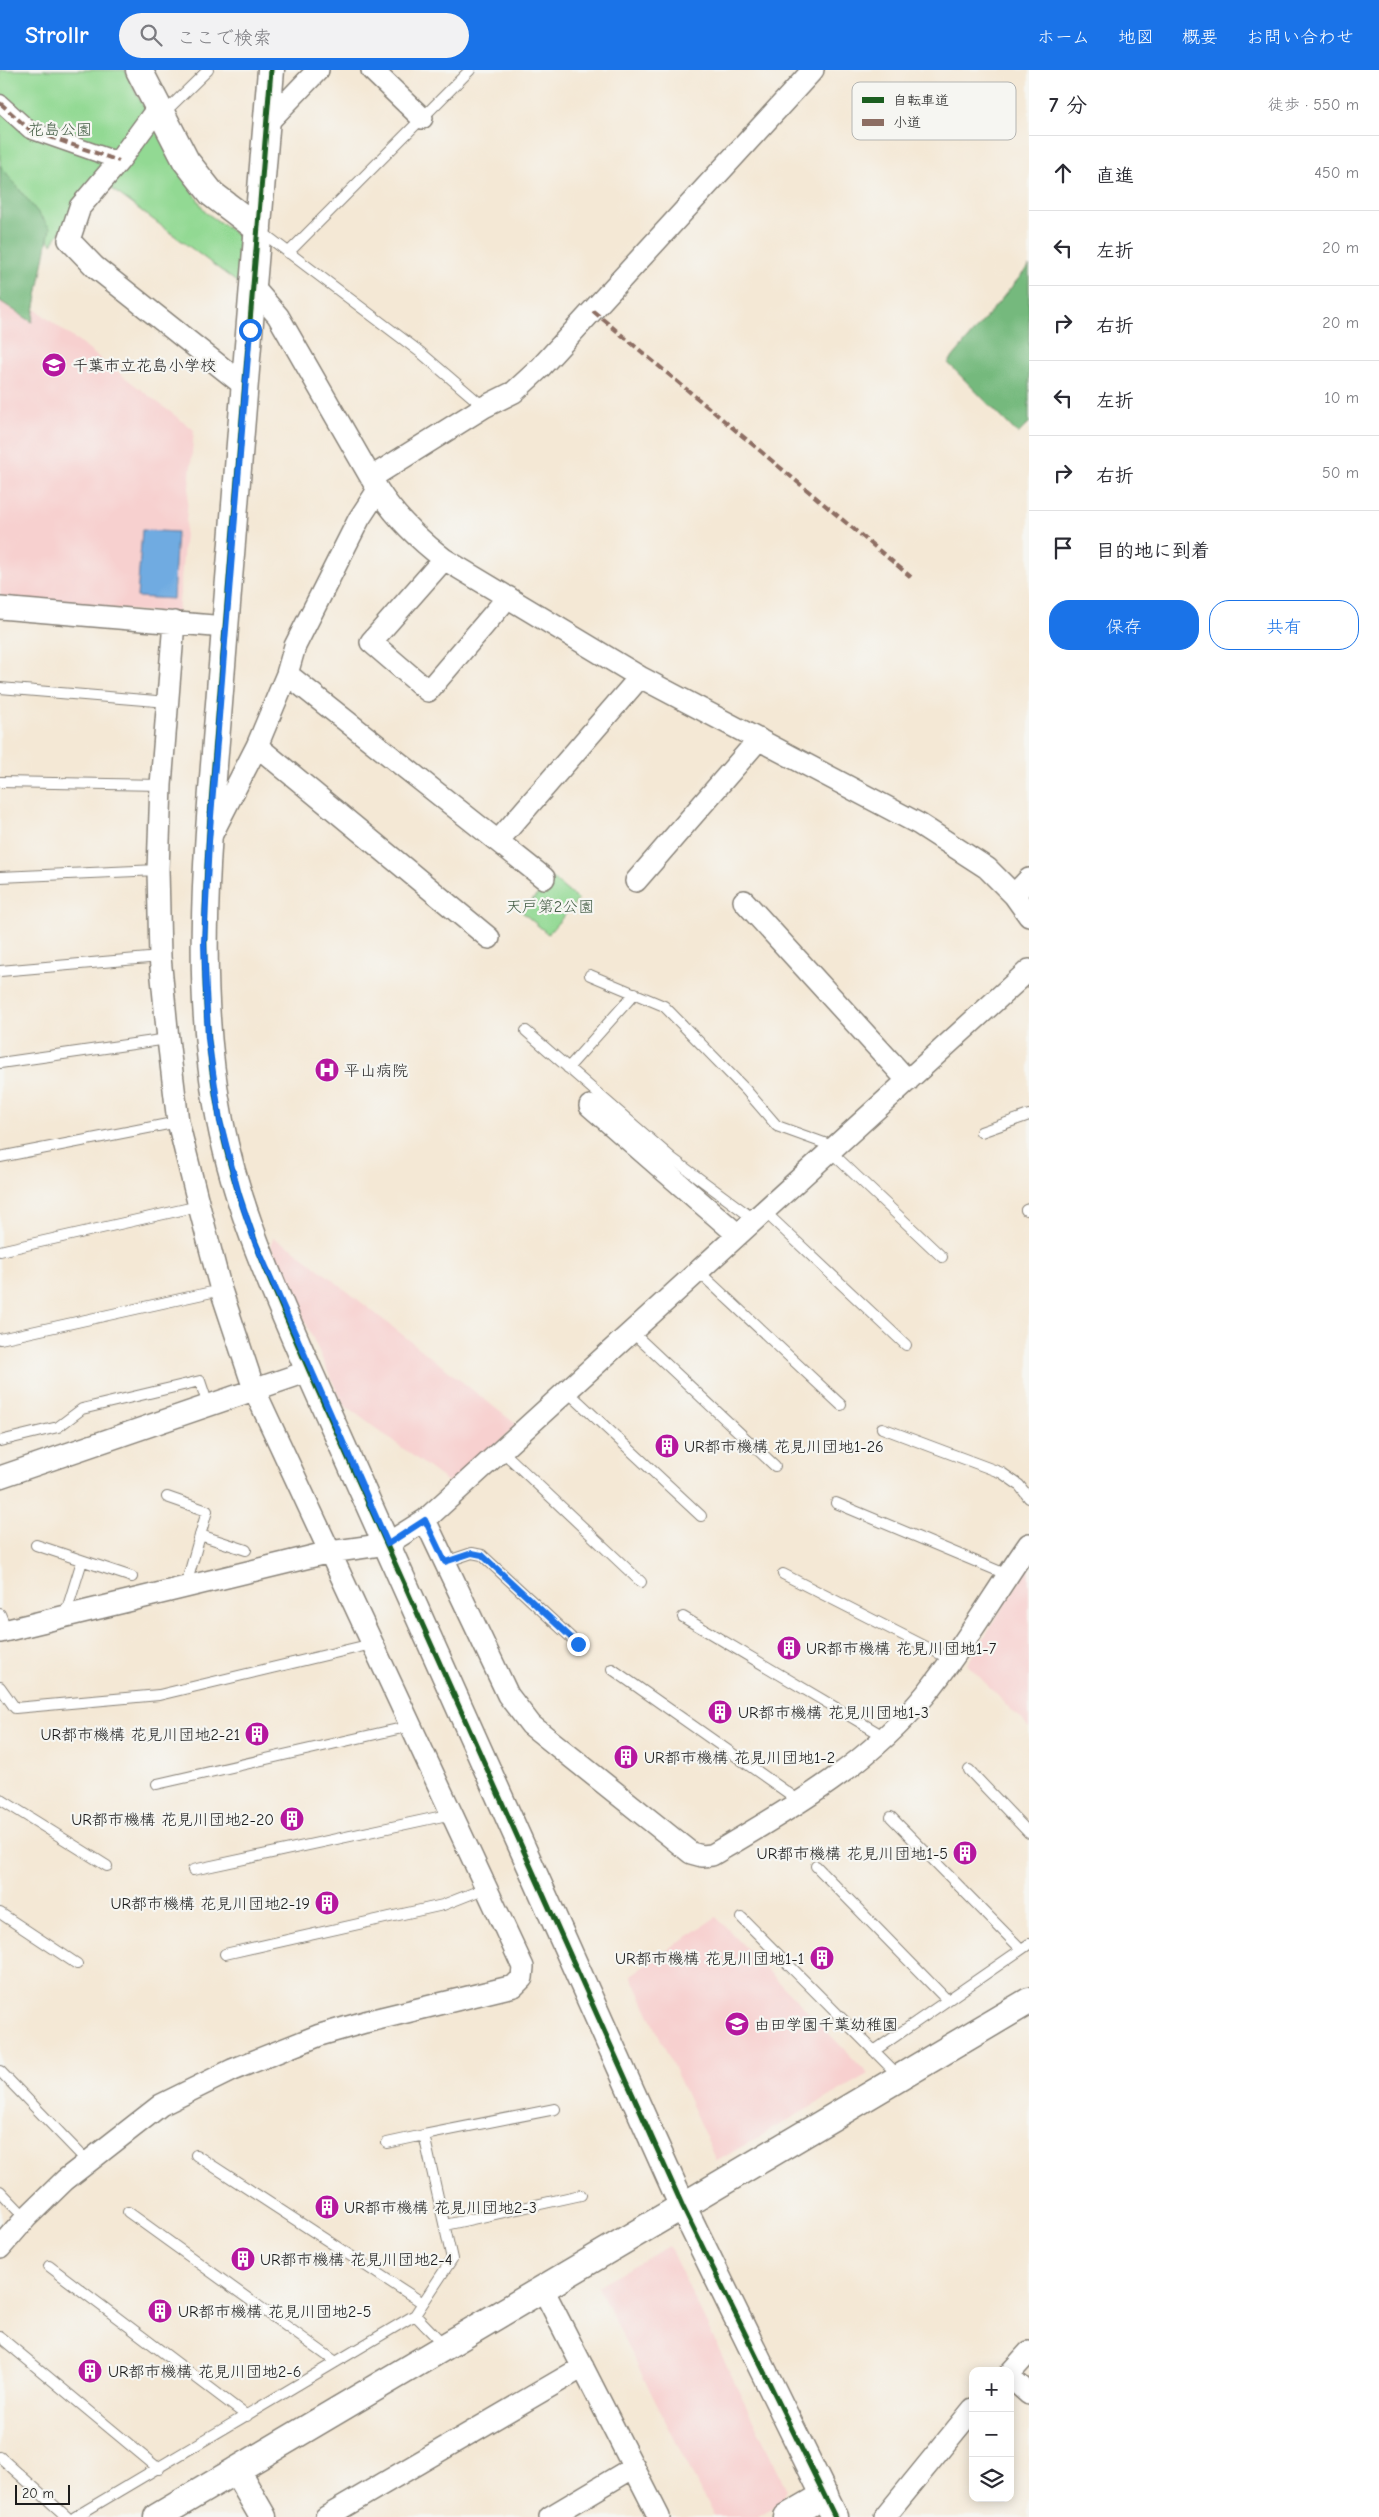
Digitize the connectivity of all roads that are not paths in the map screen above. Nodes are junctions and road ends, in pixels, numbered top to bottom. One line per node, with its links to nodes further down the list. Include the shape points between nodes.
1 (138, 70): 9 (street)
2 (208, 70): 9 (lane)
3 (271, 70): 11 (street)
4 (318, 70): 11 (street)
5 (372, 70): 10 (street)
6 (470, 70): 10 (lane)
7 (813, 70): 17 (street, via 540,368 514,392)
8 (0, 103): 12 (street, via 30,130)
9 (159, 112): 12 (street); 13 (street, via 186,161 212,194)
10 (422, 118): 14 (lane)
11 (267, 123): 13 (street)
12 (119, 161): 16 (street, via 80,207 69,240 95,267)
13 (258, 229): 14 (lane); 15 (street)
14 (288, 252): 17 (lane, via 420,352)
15 (253, 287): 16 (street); 18 (street, via 278,316)
16 (246, 387): 23 (street)
17 (484, 407): 18 (street)
18 (375, 484): 19 (street, via 393,513); 24 (street, via 295,646)
19 (444, 559): 20 (street); 20 (street, via 371,642 428,691)
20 (508, 597): 25 (street)
21 (0, 608): 22 (street)
22 (174, 622): 23 (street); 27 (street)
23 (225, 627): 32 (street)
24 (287, 674): 29 (street); 33 (street)
25 (640, 677): 28 (street); 33 (street)
26 (0, 688): 27 (lane)
27 (168, 702): 31 (street)
28 (759, 739): 38 (street); 39 (street, via 919,824 987,868)
29 (257, 746): 32 (street); 42 (street)
30 (0, 782): 31 (lane)
31 (162, 785): 34 (street)
32 (209, 841): 69 (street, via 204,943 208,1038 220,1121 255,1242)
33 (498, 841): 36 (street)
34 (158, 870): 35 (lane); 43 (street)
35 (0, 877)
36 (544, 878)
37 (1029, 879): 39 (street)
38 (636, 881)
39 (1014, 895): 41 (street)
40 (744, 901): 52 (street)
41 (1029, 916)
42 (489, 938)
43 (160, 957): 44 (lane); 49 (street)
44 (0, 971)
45 (1028, 974): 52 (street)
46 (590, 975): 47 (lane)
47 (635, 993): 51 (lane); 57 (lane, via 670,1012 746,1090 772,1123)
48 (526, 1031): 51 (lane)
49 (168, 1039): 50 (lane); 55 (street)
50 (0, 1063)
51 (568, 1068): 60 (lane, via 673,1159)
52 (908, 1081): 57 (street)
53 (590, 1106): 61 (street)
54 (1029, 1115): 56 (lane)
55 (178, 1122): 58 (lane); 59 (street)
56 (981, 1132)
57 (832, 1149): 60 (street); 63 (lane)
58 (0, 1156)
59 (199, 1206): 62 (lane); 65 (street)
60 (759, 1216): 61 (street); 68 (lane)
61 (738, 1235): 64 (street)
62 (0, 1251)
63 (942, 1257)
64 (698, 1271): 66 (street); 73 (lane)
65 (221, 1290): 67 (lane); 70 (street)
66 (632, 1332): 71 (street); 77 (lane)
67 (0, 1339)
68 (906, 1345)
69 (310, 1370): 70 (street); 85 (street)
70 (254, 1389): 72 (street); 89 (street)
71 (567, 1391): 76 (street); 82 (lane)
72 (208, 1404): 75 (lane, via 200,1381 82,1409 58,1427); 78 (street)
73 (841, 1405)
74 (882, 1428): 80 (lane, via 1002,1473 1019,1485)
75 (0, 1441)
76 (502, 1451): 83 (street); 95 (lane)
77 (775, 1466)
78 (0, 1477)
79 (167, 1497): 84 (lane, via 208,1511)
80 (1029, 1498)
81 (836, 1503): 93 (lane)
82 (701, 1516)
83 (425, 1520): 85 (street); 91 (street)
84 (200, 1535): 88 (lane); 96 (lane)
85 (388, 1544): 89 (street); 135 (street)
86 (1029, 1544): 93 (street)
87 (36, 1546): 90 (lane)
88 (246, 1550)
89 (330, 1552): 96 (street); 100 (street)
90 (82, 1561): 94 (lane); 97 (lane)
91 (445, 1562): 101 (lane, via 472,1553 482,1555); 110 (street, via 508,1696 531,1725 691,1853 712,1854)
92 (783, 1574): 102 (lane)
93 (1008, 1575): 102 (street)
94 (132, 1577)
95 (641, 1582)
96 (186, 1586): 97 (street)
97 (65, 1616): 99 (street)
98 (684, 1617): 106 (lane)
99 (2, 1626)
100 (372, 1644): 104 (lane, via 159,1694 15,1708); 105 (street)
101 (578, 1644)
102 (952, 1660): 106 (street, via 925,1695)
103 (612, 1669): 110 (lane)
104 (0, 1686)
105 (411, 1726): 108 (lane); 111 (street)
106 (885, 1737): 110 (street, via 847,1770)
107 (969, 1770): 113 (lane)
108 (157, 1784)
109 (0, 1799): 114 (lane)
110 (802, 1802)
111 (452, 1814): 116 (lane); 117 (street)
112 (891, 1817): 120 (lane)
113 (1029, 1833)
114 (107, 1866)
115 (816, 1866): 123 (lane)
116 (193, 1870)
117 (486, 1888): 121 (lane, via 443,1905); 132 (street, via 523,1967 522,1978 514,1986 365,2022 277,2051 161,2105)
118 (0, 1913): 122 (lane)
119 (742, 1918): 125 (lane)
120 (1025, 1947): 123 (lane)
121 (225, 1954)
122 (77, 1964)
123 (946, 2000): 125 (lane)
124 (1029, 2001): 127 (street)
125 (874, 2051): 127 (lane)
126 (0, 2071): 132 (lane)
127 (901, 2077): 135 (street)
128 (555, 2109): 129 (lane)
129 (424, 2135): 130 (lane); 138 (lane)
130 (387, 2143)
131 (196, 2155): 142 (lane)
132 (88, 2162): 137 (street)
133 (0, 2191): 137 (lane)
134 (581, 2195): 138 (lane)
135 (683, 2206): 141 (street); 158 (street)
136 (128, 2212): 147 (lane)
137 (26, 2218): 139 (street)
138 (444, 2225): 142 (lane, via 452,2259)
139 (0, 2248)
140 (49, 2266): 153 (lane)
141 (543, 2289): 145 (street); 148 (street)
142 (423, 2303): 143 (lane)
143 (415, 2315): 145 (lane); 147 (lane)
144 (0, 2336): 155 (lane)
145 (444, 2346): 157 (street)
146 (1029, 2352): 149 (street)
147 (336, 2362): 153 (lane)
148 (583, 2367): 156 (street); 163 (street)
149 (1014, 2370)
150 (1014, 2379): 151 (street)
151 (1029, 2394)
152 (971, 2412): 167 (street)
153 (247, 2416): 155 (lane)
154 (0, 2457): 159 (lane)
155 (159, 2468): 160 (lane)
156 (634, 2468): 164 (street); 165 (street)
157 (236, 2470): 161 (street); 162 (street)
158 (830, 2506): 166 (street)
159 (67, 2517)
160 (74, 2517)
161 (157, 2517)
162 (263, 2517)
163 (326, 2517)
164 (550, 2517)
165 (659, 2517)
166 (787, 2517)
167 (885, 2517)

